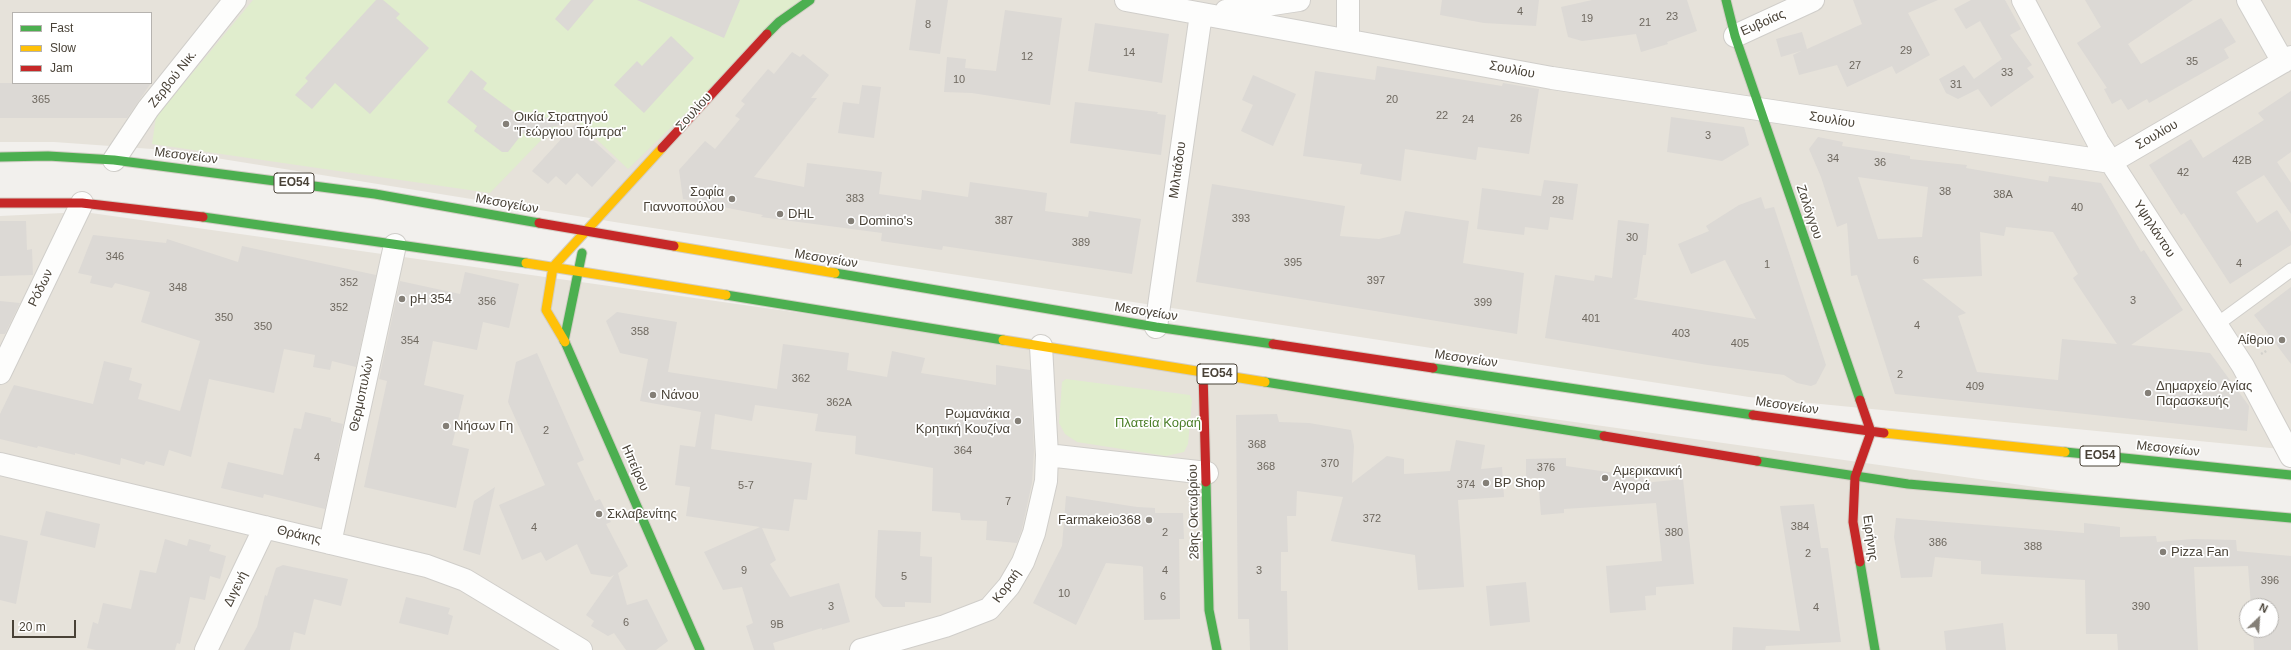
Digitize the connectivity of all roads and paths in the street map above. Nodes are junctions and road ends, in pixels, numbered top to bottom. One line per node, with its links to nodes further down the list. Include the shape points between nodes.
1 (235, 0): 16 (street, Ζερβού Νικ., via 148,109)
2 (810, 0): 20 (main road, Σουλίου, via 779,22 755,45)
3 (1126, 0): 10 (street, Σουλίου)
4 (1299, 0): 10 (street)
5 (1348, 0): 12 (street)
6 (1726, 0): 11 (main road, Ζαλόγγου)
7 (1813, 0): 11 (street, Ευβοίας)
8 (2023, 0): 17 (street, Υψηλάντου)
9 (2248, 0): 13 (street)
10 (1201, 14): 12 (street, Σουλίου); 26 (street, Μιλτιάδου)
11 (1735, 36): 14 (main road, Ζαλόγγου)
12 (1348, 39): 14 (street, Σουλίου, via 1552,78)
13 (2287, 60): 17 (street, Σουλίου)
14 (1760, 109): 17 (street, Σουλίου); 31 (main road, Ζαλόγγου)
15 (0, 157): 16 (main road, Μεσογείων / ΕΟ54, via 48,156)
16 (114, 160): 20 (main road, Μεσογείων / ΕΟ54, via 375,194)
17 (2111, 162): 25 (street, Υψηλάντου)
18 (82, 203): 19 (main road, ΕΟ54); 21 (main road, ΕΟ54, via 225,220); 30 (street, Ρόδων)
19 (0, 204)
20 (586, 232): 22 (main road); 24 (main road); 26 (main road, Μεσογείων / ΕΟ54)
21 (395, 245): 22 (main road, ΕΟ54); 40 (street, Θερμοπυλών)
22 (553, 267): 24 (main road, ΕΟ54); 27 (main road, Ηπείρου, via 546,310)
23 (2291, 270): 25 (lane)
24 (578, 271): 27 (main road); 28 (main road, ΕΟ54)
25 (2216, 325): 33 (street, Υψηλάντου, via 2243,366)
26 (1156, 327): 31 (main road, Μεσογείων / ΕΟ54)
27 (564, 341): 43 (main road, Ηπείρου)
28 (1041, 346): 29 (main road, ΕΟ54); 32 (street, Κοραή)
29 (1203, 372): 35 (main road, 28ης Οκτωβρίου); 37 (main road, ΕΟ54)
30 (0, 373)
31 (1871, 432): 36 (main road, Μεσογείων / ΕΟ54); 37 (main road, Ειρήνης)
32 (1047, 455): 35 (street); 44 (street, Κοραή, via 1046,481 1034,533 1023,562 1009,586 989,609 945,626)
33 (2291, 456)
34 (0, 464): 39 (street, Θράκης)
35 (1207, 473): 45 (main road, 28ης Οκτωβρίου, via 1209,610)
36 (2291, 475)
37 (1855, 477): 38 (main road, ΕΟ54, via 1908,484); 46 (main road, Ειρήνης, via 1853,522)
38 (2291, 518)
39 (265, 527): 40 (street, Θράκης); 41 (street, Διγενή)
40 (330, 543): 42 (street, Θράκης, via 427,566 465,580)
41 (206, 650)
42 (581, 650)
43 (700, 650)
44 (861, 650)
45 (1217, 650)
46 (1875, 650)

